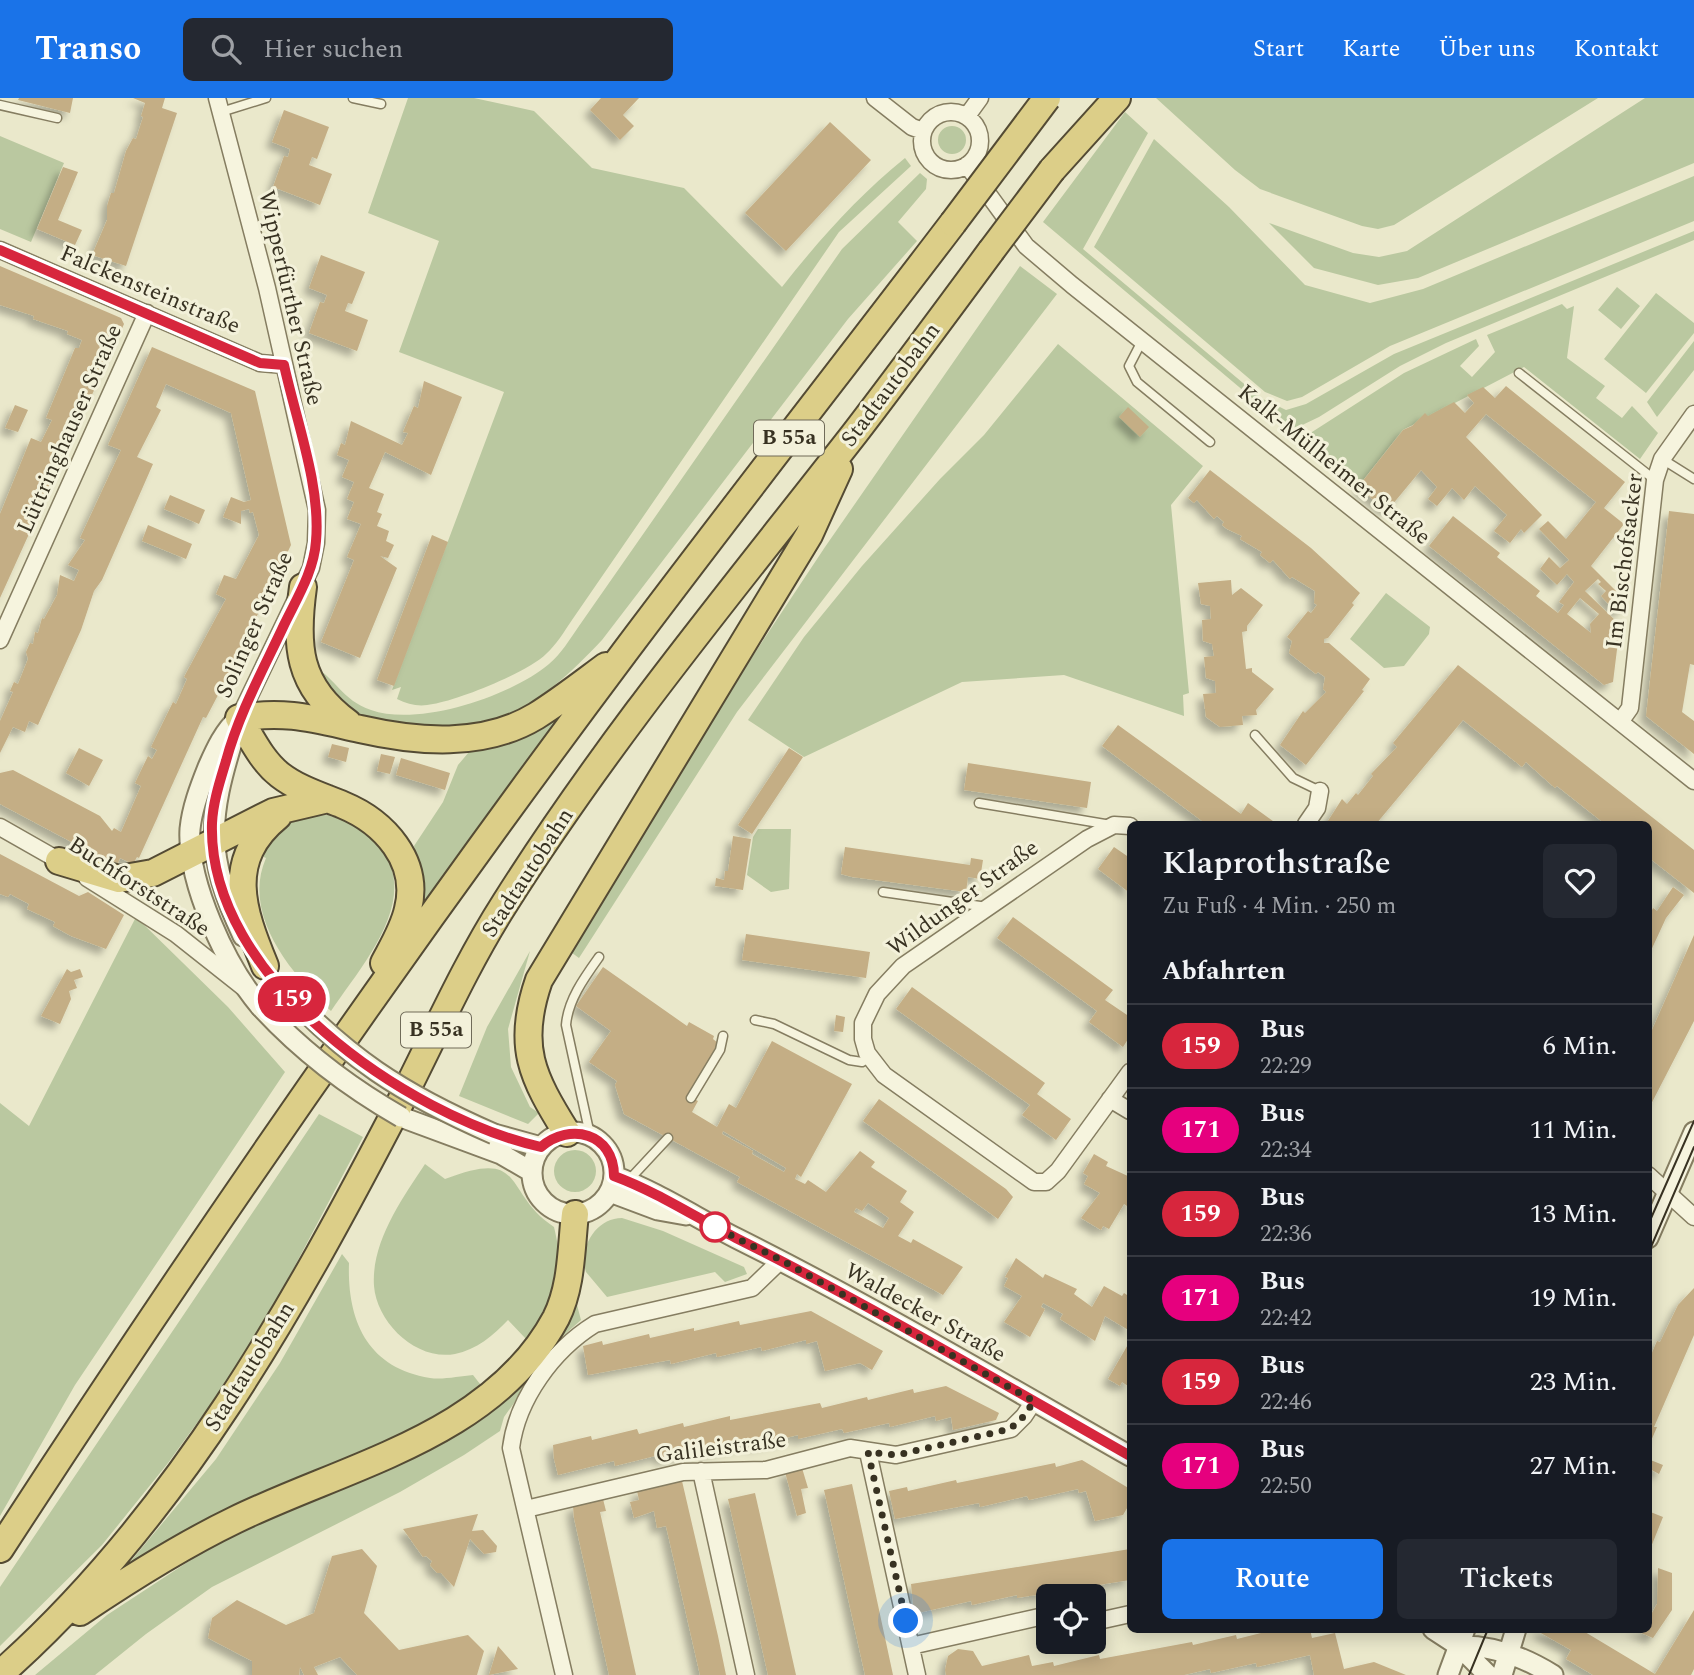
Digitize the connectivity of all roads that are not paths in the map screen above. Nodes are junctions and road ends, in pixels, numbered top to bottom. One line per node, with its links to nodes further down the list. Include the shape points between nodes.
1 (266, 98): 10 (lane)
2 (353, 98): 8 (lane)
3 (875, 98): 13 (street)
4 (980, 98): 11 (street)
5 (1047, 98): 30 (highway, B 55a, bridge)
6 (1102, 98): 15 (highway, Stadtautobahn / B 55a)
7 (1117, 98): 15 (highway)
8 (381, 104)
9 (0, 105): 12 (lane)
10 (219, 105): 19 (street, Wipperfürther Straße)
11 (967, 116): 13 (street, via 942,113); 14 (street, via 980,136 976,155)
12 (57, 118)
13 (923, 131): 14 (street, via 923,151 935,166 953,170)
14 (967, 164): 18 (street, Kalk-Mülheimer Straße, via 1026,246)
15 (1052, 170): 22 (highway, Stadtautobahn / B 55a, bridge)
16 (0, 250): 17 (street, Falckensteinstraße)
17 (147, 313): 19 (street, Falckensteinstraße, via 260,363); 29 (street, Lüttringhauser Straße)
18 (1142, 341): 23 (lane, via 1129,366 1137,382); 32 (street, Kalk-Mülheimer Straße)
19 (284, 365): 27 (street, Wipperfürther Straße)
20 (1519, 373): 26 (lane)
21 (1694, 414): 24 (street, Im Bischofsacker)
22 (858, 429): 59 (highway, via 809,535 539,981 526,1033 528,1056 534,1076); 82 (highway, Stadtautobahn / B 55a, via 690,643 503,906 339,1217 228,1407 109,1565)
23 (1210, 442)
24 (1662, 459): 25 (lane); 26 (street, Im Bischofsacker)
25 (1694, 479)
26 (1655, 480): 32 (street, Im Bischofsacker, via 1630,708)
27 (317, 510): 28 (street, Solinger Straße, via 316,543)
28 (303, 587): 31 (street, Solinger Straße); 33 (highway, via 297,628 307,676 321,700)
29 (0, 640)
30 (624, 653): 33 (highway, via 534,717 502,730 450,740); 51 (highway, B 55a)
31 (239, 718): 33 (highway, via 283,713); 37 (highway, via 278,774); 43 (street, Solinger Straße)
32 (1620, 722): 35 (street, Kalk-Mülheimer Straße)
33 (355, 728)
34 (1255, 736): 36 (lane, via 1293,778)
35 (1694, 781)
36 (1320, 790): 40 (street, via 1317,808)
37 (328, 799): 39 (highway); 51 (highway, via 377,823 395,844 411,882 409,908)
38 (979, 803): 41 (lane)
39 (289, 807): 43 (highway); 48 (highway, via 255,839 242,872 245,910)
40 (1308, 821)
41 (1122, 826): 46 (street, Wildunger Straße, via 1087,839)
42 (0, 827): 44 (street, Buchforststraße)
43 (203, 849): 44 (highway, via 153,873 119,879); 48 (street, Solinger Straße, via 218,869 245,940); 49 (street, Solinger Straße, via 216,929)
44 (59, 861): 49 (street, Buchforststraße, via 176,934)
45 (883, 892): 46 (lane)
46 (988, 908): 53 (street, Wildunger Straße, via 903,966 877,994 863,1023)
47 (599, 957): 59 (lane, via 567,1013 568,1042 580,1079)
48 (271, 975): 61 (street, bridge, via 358,1061)
49 (254, 999): 61 (street, bridge, via 312,1059 354,1089 401,1117)
50 (755, 1020): 53 (lane, via 774,1024 849,1060 862,1062)
51 (354, 1026): 76 (highway, B 55a)
52 (723, 1036): 55 (lane, via 720,1050)
53 (870, 1057): 56 (street, via 884,1075 1034,1182 1052,1177)
54 (1127, 1076): 56 (street)
55 (691, 1098)
56 (1110, 1100): 57 (street)
57 (1127, 1109)
58 (1694, 1132): 66 (street)
59 (579, 1134): 62 (street, via 551,1138); 65 (street, via 609,1153)
60 (668, 1138): 65 (lane)
61 (491, 1141): 62 (street); 63 (street)
62 (541, 1147): 63 (street)
63 (532, 1172): 67 (street, via 540,1197 561,1213)
64 (1652, 1178): 66 (street)
65 (617, 1183): 67 (street, via 595,1208); 70 (street, Waldecker Straße, via 663,1196 694,1217)
66 (1668, 1192): 68 (street); 69 (street)
67 (575, 1214): 82 (highway, via 569,1276 557,1316 542,1341 489,1397 431,1434 232,1521 124,1582)
68 (1694, 1217)
69 (1652, 1229)
70 (781, 1260): 71 (street, Waldecker Straße); 75 (street, via 752,1289 595,1324 577,1335 551,1363 514,1423 510,1448)
71 (1034, 1401): 72 (street, Galileistraße, via 1010,1429 897,1455); 73 (street, Waldecker Straße)
72 (868, 1452): 74 (street, Galileistraße, via 850,1448 766,1470); 83 (street)
73 (1127, 1454)
74 (701, 1471): 75 (street, Galileistraße); 87 (street)
75 (526, 1509): 86 (street)
76 (0, 1549)
77 (1127, 1615): 79 (street)
78 (1036, 1618): 83 (street)
79 (1106, 1619)
80 (1515, 1633): 84 (street)
81 (1462, 1638): 84 (street); 89 (street); 90 (street)
82 (35, 1643): 85 (highway, Stadtautobahn / B 55a)
83 (911, 1646): 88 (street)
84 (1509, 1654): 91 (street); 92 (street)
85 (0, 1674)
86 (564, 1675)
87 (746, 1675)
88 (917, 1675)
89 (1448, 1675)
90 (1488, 1675)
91 (1502, 1675)
92 (1553, 1675)

